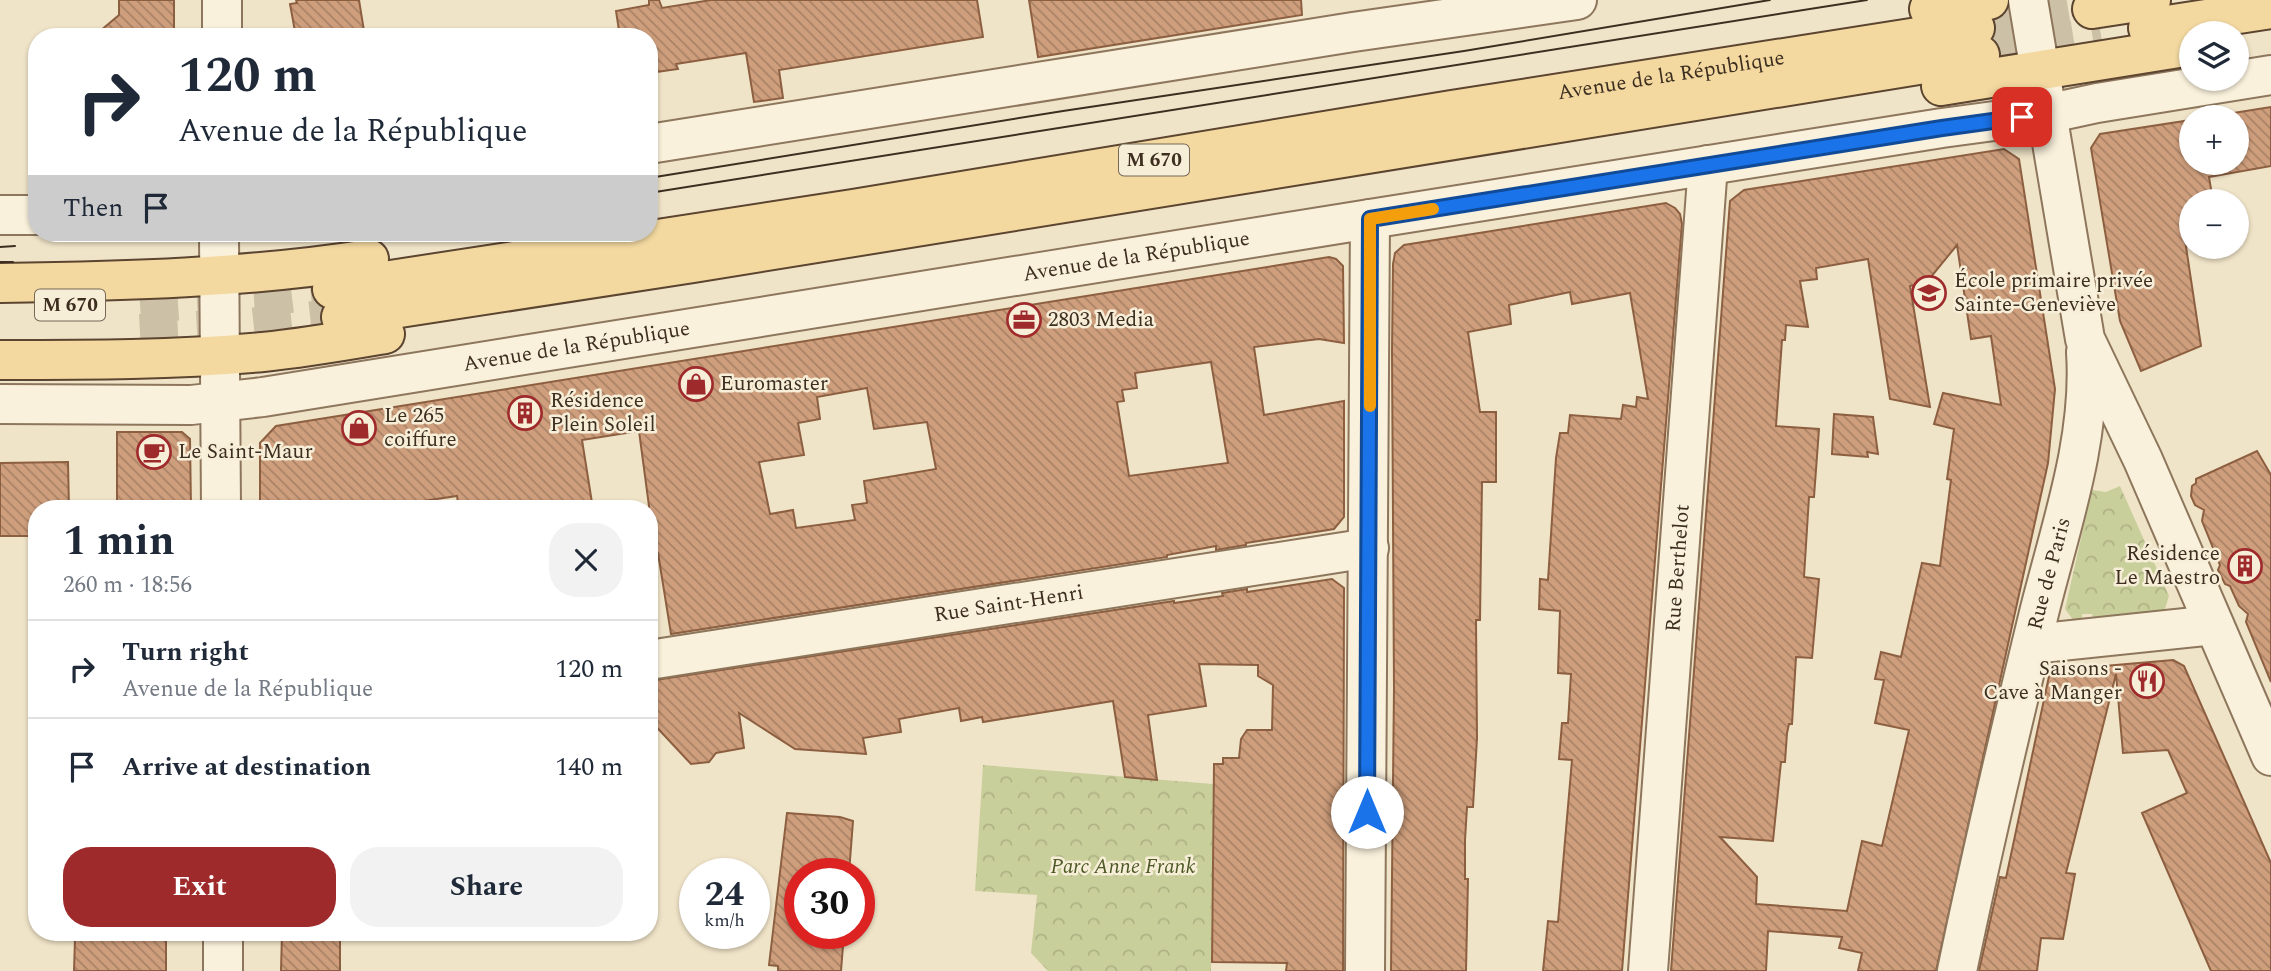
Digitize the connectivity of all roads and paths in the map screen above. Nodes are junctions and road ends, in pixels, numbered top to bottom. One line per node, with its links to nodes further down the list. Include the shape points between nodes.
1 (222, 0): 7 (street)
2 (1577, 0): 14 (street)
3 (2151, 0): 4 (main road, via 2096,22)
4 (2271, 9)
5 (2031, 16): 11 (street)
6 (1981, 27): 15 (main road, Avenue de la République / M 670); 17 (main road, Avenue de la République / M 670)
7 (222, 28)
8 (2271, 32): 9 (main road)
9 (2249, 36)
10 (2179, 48): 11 (main road)
11 (2039, 71): 13 (street); 17 (main road, via 1338,180 1273,185)
12 (2271, 75): 13 (street, Avenue de la République)
13 (2046, 114): 16 (street, Avenue de la République); 29 (street)
14 (658, 143)
15 (1141, 162): 18 (main road, Avenue de la République / M 670, via 336,303); 21 (main road, via 898,178)
16 (1707, 166): 22 (street, Avenue de la République); 45 (street, Rue Berthelot)
17 (1183, 183): 18 (main road, Avenue de la République / M 670)
18 (997, 214): 30 (main road, via 905,243 808,266 313,346)
19 (0, 215): 20 (street)
20 (28, 215)
21 (658, 215)
22 (1370, 219): 32 (street, Avenue de la République); 37 (street)
23 (219, 242): 25 (street)
24 (482, 242): 25 (main road)
25 (220, 277): 26 (main road); 30 (street)
26 (0, 283)
27 (0, 307): 28 (main road, M 670, via 140,318)
28 (0, 336)
29 (2085, 339): 34 (street, Rue de Paris, via 2088,377); 35 (street)
30 (221, 355): 31 (main road); 32 (street)
31 (0, 360)
32 (219, 403): 33 (street, Avenue de la République); 36 (street)
33 (0, 404)
34 (2082, 435): 35 (street, via 2108,433); 39 (street, Rue de Paris)
35 (2138, 449): 38 (street)
36 (221, 500)
37 (1369, 548): 40 (street, Rue Saint-Henri); 44 (street)
38 (2214, 625): 39 (street); 41 (street)
39 (2032, 644): 46 (street, Rue de Paris)
40 (658, 659)
41 (2271, 756)
42 (223, 941): 43 (street)
43 (223, 971)
44 (1365, 971)
45 (1648, 971)
46 (1957, 971)

